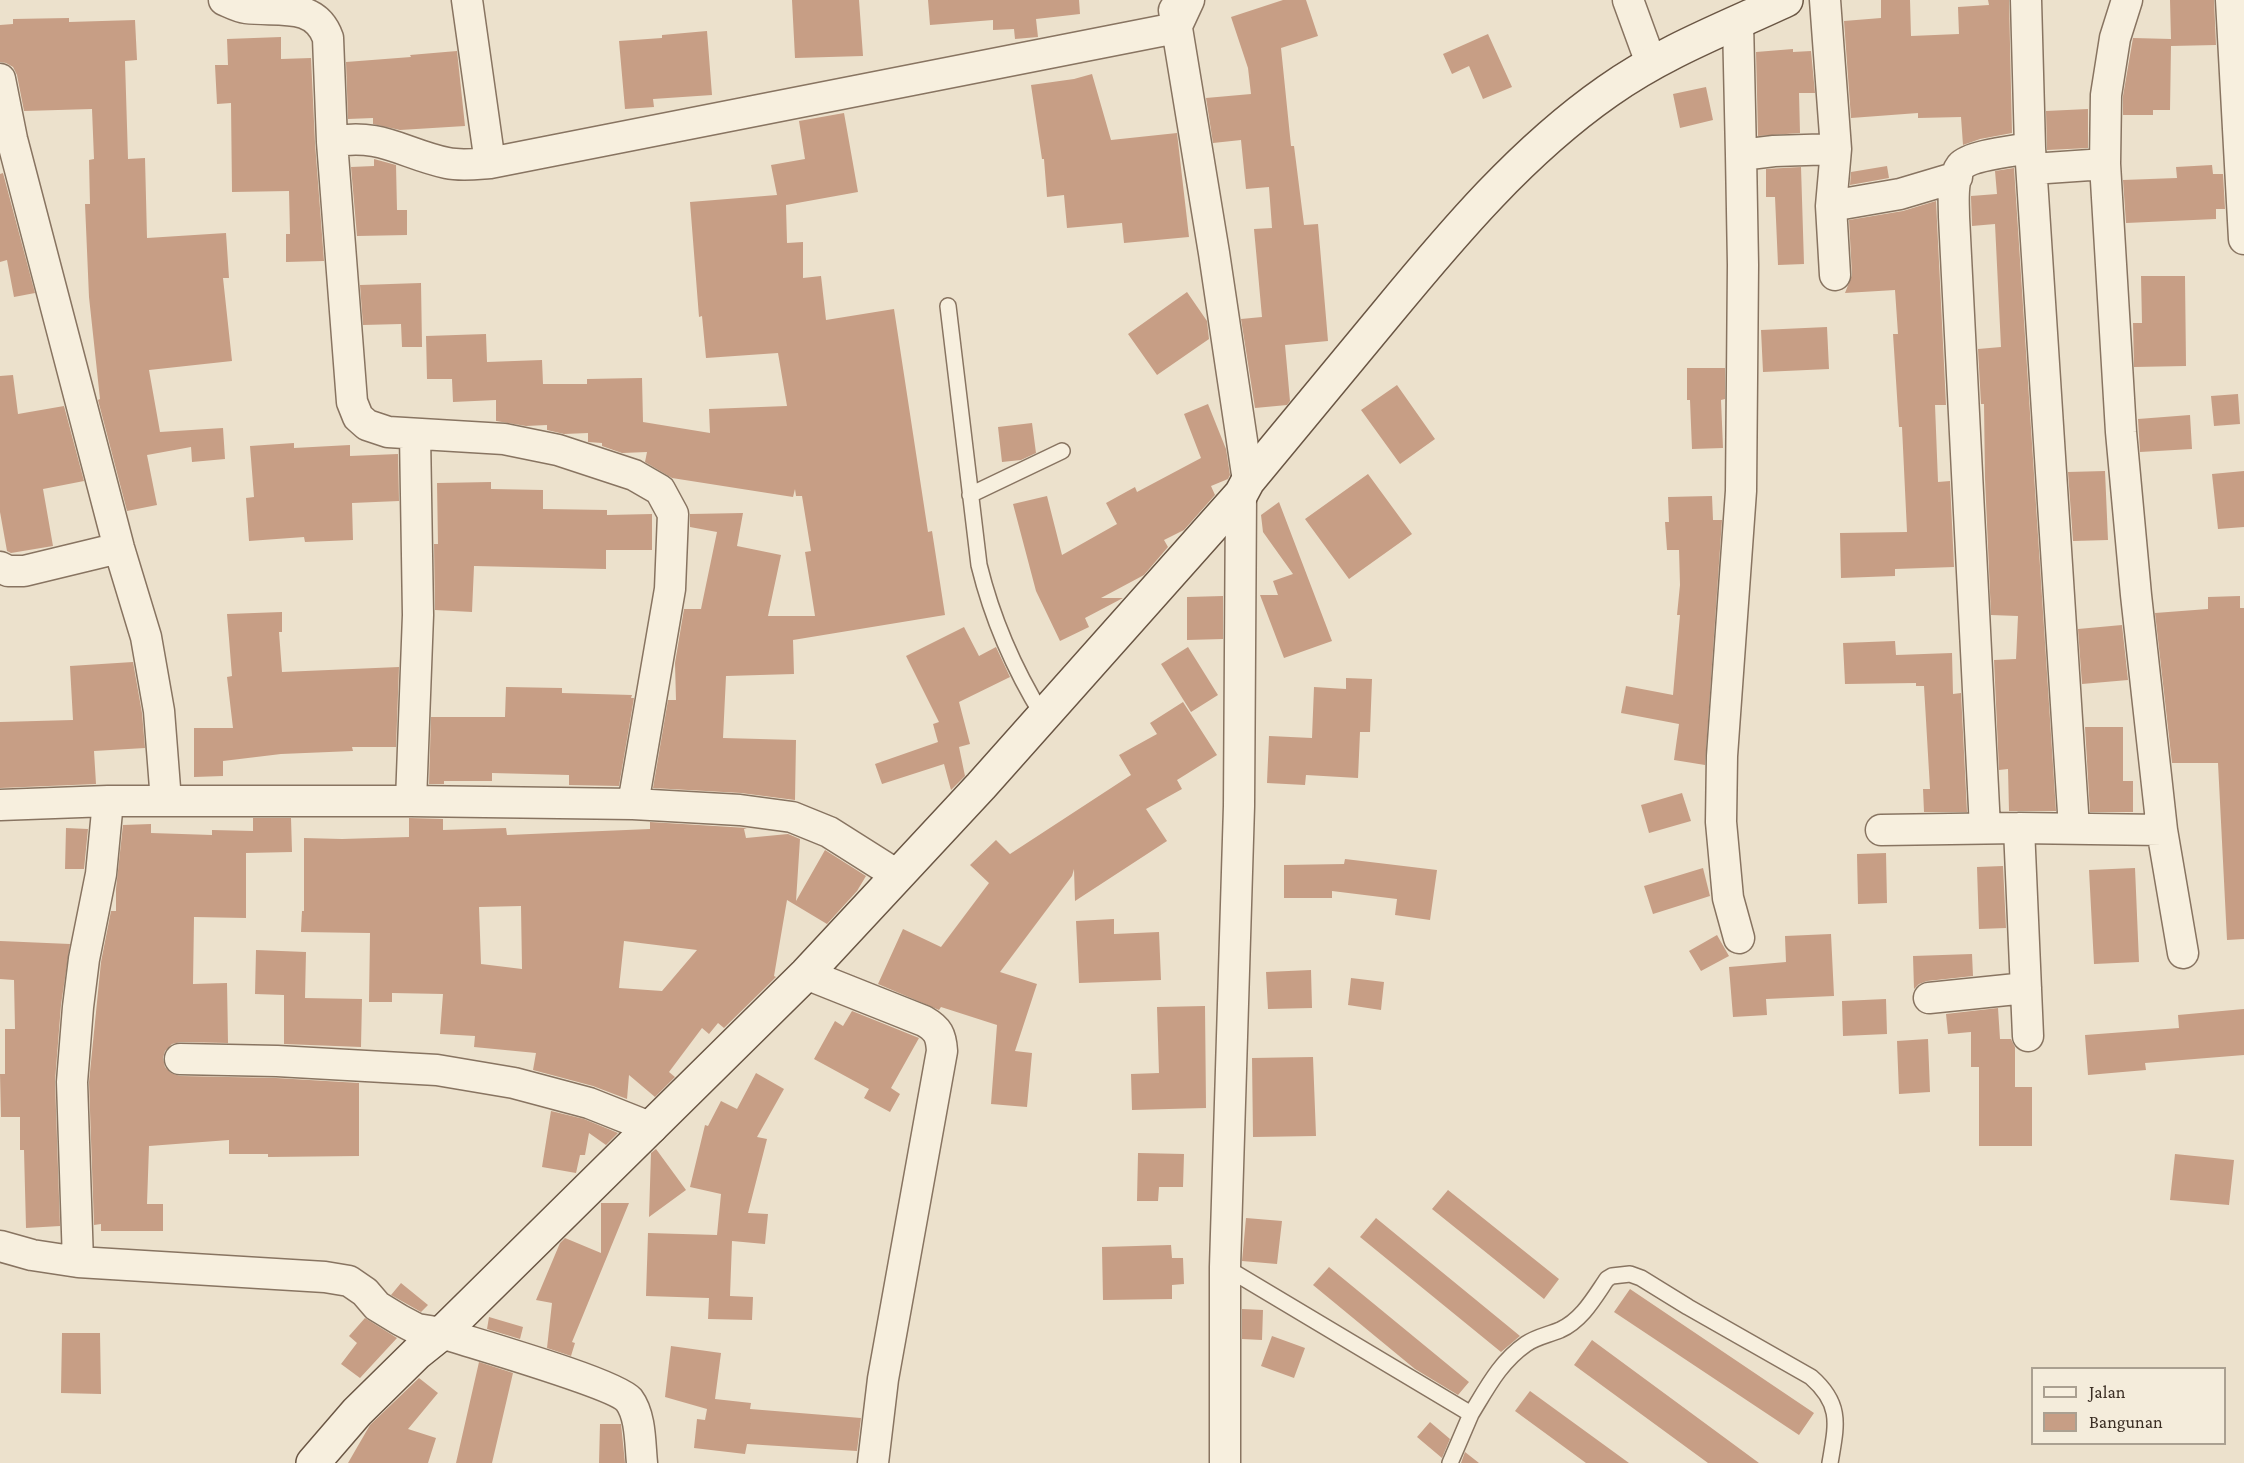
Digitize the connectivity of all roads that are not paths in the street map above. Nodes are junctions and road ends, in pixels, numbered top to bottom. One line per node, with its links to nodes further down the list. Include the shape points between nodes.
1 (224, 0): 14 (street, via 244,8 299,12 314,16 324,26 328,38)
2 (467, 0): 18 (street)
3 (1189, 0): 10 (street)
4 (1628, 0): 12 (street)
5 (1786, 0): 11 (street)
6 (1825, 0): 15 (street)
7 (2026, 0): 17 (street)
8 (2127, 0): 19 (street, via 2115,38 2106,95)
9 (2231, 0): 22 (street)
10 (1174, 14): 18 (street); 27 (street, via 1214,253)
11 (1738, 22): 12 (street); 16 (street)
12 (1651, 63): 27 (street, via 1607,91 1557,131 1486,199 1438,251)
13 (0, 79): 29 (street, via 12,139)
14 (333, 142): 18 (street, via 369,138 447,163); 25 (street, via 352,402 358,417 367,425 388,432)
15 (1836, 150): 16 (street); 21 (street)
16 (1741, 155): 43 (street, via 1741,491 1721,822 1728,898)
17 (2031, 159): 19 (street); 20 (street, via 1971,160 1962,165); 39 (street)
18 (490, 163)
19 (2105, 164): 41 (street, via 2121,432)
20 (1957, 177): 21 (street, via 1900,194); 37 (street, via 1954,218)
21 (1832, 206): 23 (street)
22 (2244, 239)
23 (1835, 275)
24 (948, 306): 28 (lane)
25 (415, 434): 34 (street, via 418,615); 35 (street, via 504,439 558,450 634,475 660,489 670,506 674,526 670,589)
26 (1062, 451): 28 (lane)
27 (1244, 488): 31 (street); 53 (street)
28 (970, 495): 31 (lane, via 988,602 1023,683)
29 (119, 548): 30 (street, via 24,570); 33 (street, via 146,637 159,711)
30 (0, 567)
31 (1043, 716): 42 (street)
32 (108, 801): 33 (street); 36 (street); 52 (street, via 101,874 84,959 72,1082)
33 (166, 801): 34 (street)
34 (411, 801): 35 (street)
35 (633, 804): 42 (street, via 792,817 829,832)
36 (0, 805)
37 (1985, 828): 38 (street); 40 (street)
38 (2019, 828): 39 (street); 46 (street)
39 (2074, 828): 41 (street)
40 (1881, 830)
41 (2162, 830): 44 (street)
42 (897, 875): 45 (street)
43 (1739, 938)
44 (2183, 953)
45 (806, 974): 50 (street); 58 (street, via 924,1021 938,1030 941,1038 942,1051 882,1379)
46 (2026, 988): 47 (street); 48 (street)
47 (1929, 998)
48 (2028, 1036)
49 (180, 1059): 50 (street, via 436,1070 514,1083 589,1103)
50 (652, 1128): 54 (street)
51 (0, 1246): 52 (street)
52 (78, 1262): 54 (street, via 349,1281 400,1320 417,1329)
53 (1225, 1267): 55 (lane); 59 (street)
54 (442, 1333): 56 (street, via 357,1412); 57 (street, via 620,1393 634,1410)
55 (1471, 1414): 60 (lane); 61 (lane, via 1508,1359 1526,1344 1572,1324 1607,1279 1630,1274 1824,1388 1837,1420)
56 (313, 1463)
57 (642, 1463)
58 (873, 1463)
59 (1225, 1463)
60 (1450, 1463)
61 (1830, 1463)

